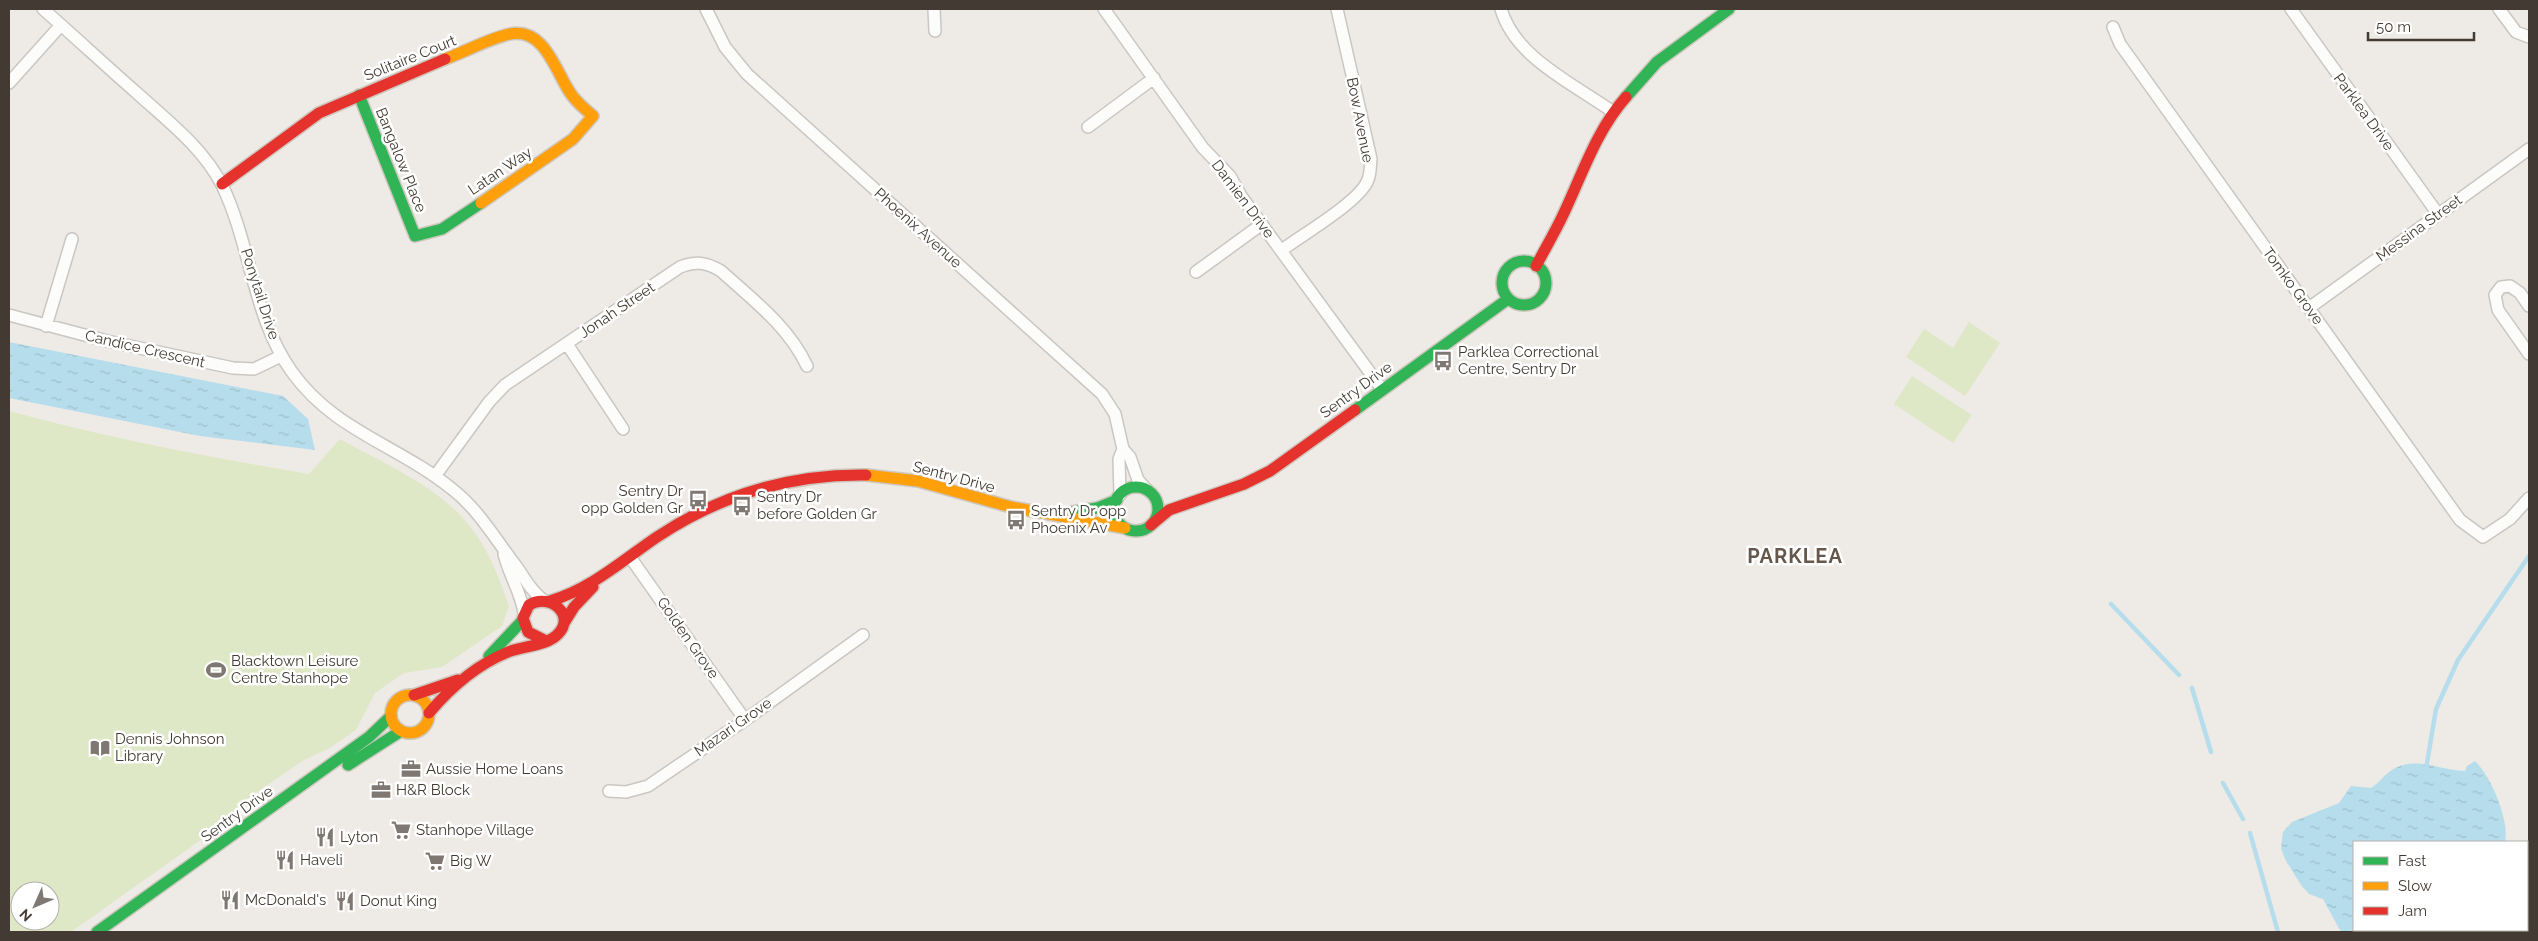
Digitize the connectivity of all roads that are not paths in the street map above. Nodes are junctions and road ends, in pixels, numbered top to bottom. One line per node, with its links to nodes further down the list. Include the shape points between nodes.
1 (43, 9): 10 (street, Ponytail Drive)
2 (706, 9): 40 (street, Phoenix Avenue, via 725,47 747,74 1102,394 1115,414)
3 (934, 9): 12 (street)
4 (1104, 9): 14 (street, Damien Drive)
5 (1337, 9): 26 (street, Bow Avenue, via 1371,159 1370,172 1367,182 1351,200)
6 (1501, 9): 17 (street, via 1510,31 1524,48)
7 (1729, 9): 17 (street, via 1657,62)
8 (2291, 9): 22 (street, Parklea Drive)
9 (2499, 9): 13 (street, via 2516,32)
10 (61, 25): 15 (street); 21 (street, Ponytail Drive, via 186,137)
11 (2113, 27): 31 (street, Tomko Grove, via 2120,44)
12 (935, 31)
13 (2529, 37)
14 (1154, 78): 19 (street); 23 (street, Damien Drive, via 1203,148 1230,176)
15 (9, 83)
16 (359, 95): 18 (street, Solitaire Court, via 520,32 528,34 542,46 570,94); 21 (street, Solitaire Court, via 306,121); 24 (street, Bangalow Place)
17 (1613, 112): 27 (street)
18 (593, 116): 24 (street, Latan Way, via 573,139 442,228)
19 (1088, 127)
20 (2529, 149): 22 (street, Messina Street)
21 (222, 184): 36 (street, Ponytail Drive, via 235,216 268,326)
22 (2438, 214): 31 (street, Messina Street)
23 (1262, 224): 26 (street, Damien Drive); 28 (street)
24 (415, 236)
25 (72, 239): 33 (street)
26 (1282, 250): 38 (street, Damien Drive)
27 (1536, 266): 29 (street, via 1521,262 1507,270 1502,287); 29 (street, via 1544,277 1542,294 1528,305)
28 (1196, 272)
29 (1508, 299): 38 (street, Sentry Drive)
30 (2529, 306): 35 (street, via 2510,286 2501,287 2495,295 2498,310)
31 (2309, 308): 45 (street, Tomko Grove, via 2460,520 2483,537 2510,519)
32 (9, 315): 33 (street, Candice Crescent)
33 (46, 326): 36 (street, Candice Crescent, via 240,369 254,369)
34 (567, 344): 37 (street, Jonah Street, via 680,267 700,262 721,271 785,329); 39 (street); 41 (street, Jonah Street, via 497,392)
35 (2529, 354)
36 (281, 356): 41 (street, Ponytail Drive, via 321,407)
37 (807, 366)
38 (1382, 389): 43 (street, Sentry Drive, via 1270,471)
39 (623, 429)
40 (1123, 449): 42 (street, Phoenix Avenue, via 1130,457 1138,480); 44 (street, Phoenix Avenue, via 1119,459)
41 (435, 476): 49 (street, Ponytail Drive, via 479,515)
42 (1148, 491): 43 (street, Sentry Drive, via 1176,497); 44 (street, via 1132,487); 47 (street, via 1157,506)
43 (1215, 494): 47 (street, Sentry Drive, via 1169,510)
44 (1118, 497): 46 (street, Sentry Drive, via 1097,508); 48 (street, via 1115,512)
45 (2529, 498)
46 (1060, 516): 48 (street, Sentry Drive); 50 (street, Sentry Drive, via 1003,505 906,478 827,476 778,483 721,502 680,522)
47 (1151, 525): 48 (street, via 1139,531)
48 (1125, 528)
49 (504, 552): 52 (street, Ponytail Drive, via 527,585); 53 (street, Ponytail Drive, via 507,568 522,602)
50 (630, 557): 51 (street, Sentry Drive); 64 (street, Golden Grove)
51 (596, 581): 52 (street, Sentry Drive); 54 (street, Sentry Drive)
52 (547, 600): 53 (street, via 532,603); 54 (street, via 560,609)
53 (523, 617): 57 (street, via 527,632); 59 (street, via 490,652)
54 (564, 624): 57 (street, via 557,635)
55 (842, 634): 58 (street)
56 (863, 635): 58 (street, Mazari Grove)
57 (544, 640): 59 (street)
58 (849, 644): 64 (street, Mazari Grove)
59 (487, 660): 60 (street)
60 (458, 680): 61 (street, via 444,682); 62 (street)
61 (414, 696): 62 (street, via 426,703); 63 (street, via 399,699)
62 (430, 713): 65 (street, via 422,729 410,733)
63 (391, 716): 65 (street); 67 (street, Sentry Drive, via 369,737)
64 (745, 720): 66 (street, Mazari Grove, via 648,786 626,792)
65 (401, 731): 68 (street, Sentry Drive)
66 (609, 791)
67 (97, 932)
68 (112, 932)

